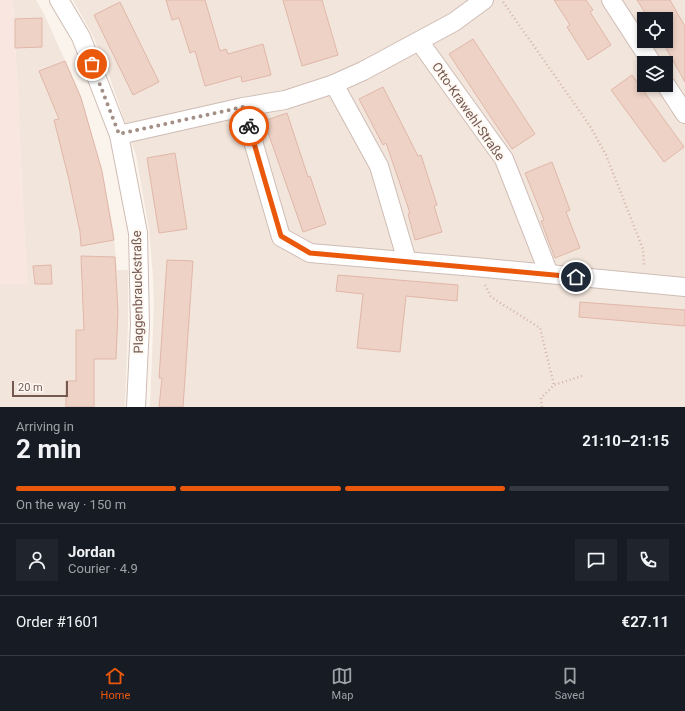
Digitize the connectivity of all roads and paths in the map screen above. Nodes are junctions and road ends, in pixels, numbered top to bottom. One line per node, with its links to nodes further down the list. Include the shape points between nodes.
1 (59, 0): 11 (street, Plaggenbrauckstraße, via 81,37)
2 (484, 0): 5 (street, via 454,22)
3 (501, 0): 15 (path, via 590,126 606,155 643,249)
4 (611, 0): 6 (street)
5 (419, 41): 7 (street); 14 (street, Otto-Krawehl-Straße, via 504,158)
6 (647, 56)
7 (334, 84): 9 (street, via 285,100); 12 (street, via 379,166)
8 (671, 92): 10 (street)
9 (243, 107): 11 (street); 12 (street, via 281,236 310,253)
10 (685, 114)
11 (119, 134): 19 (street, Plaggenbrauckstraße, via 138,233 140,325)
12 (406, 261): 13 (street)
13 (476, 267): 14 (street); 18 (path, via 491,297 540,328)
14 (549, 274): 15 (street)
15 (645, 283): 16 (street)
16 (685, 288)
17 (582, 376): 18 (path)
18 (554, 385): 20 (path, via 541,398)
19 (136, 407)
20 (542, 407)

